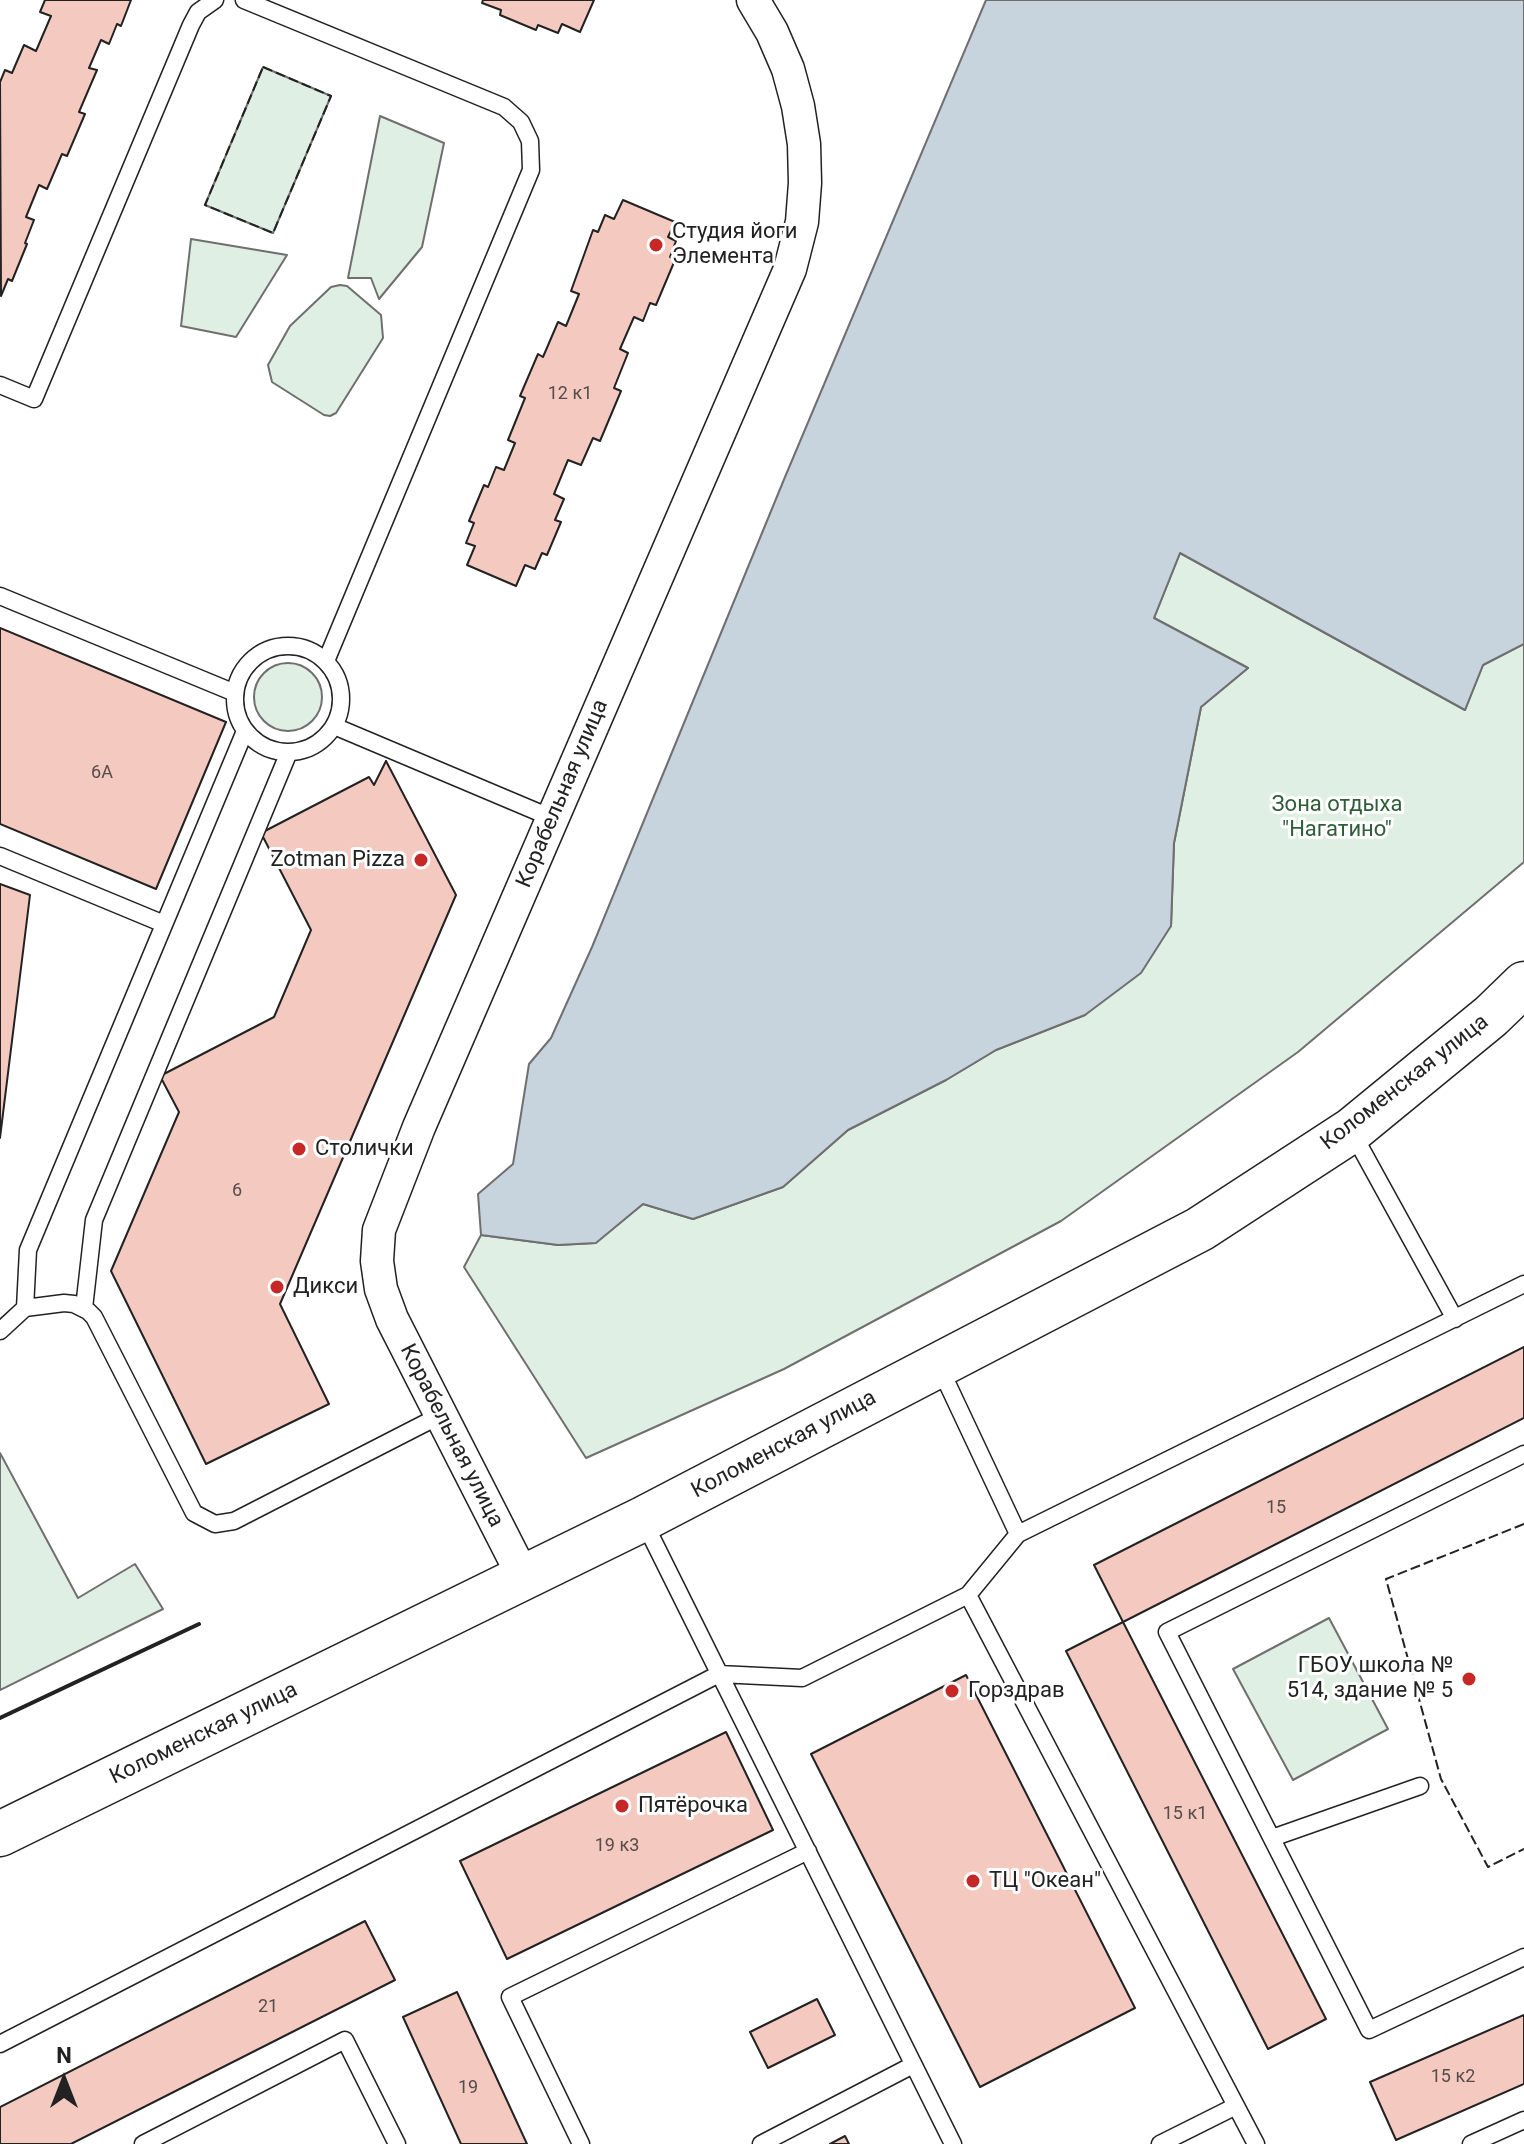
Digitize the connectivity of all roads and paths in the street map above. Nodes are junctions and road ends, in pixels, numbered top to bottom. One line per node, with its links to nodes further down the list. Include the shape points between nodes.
1 (215, 0): 4 (lane, via 191,25 34,399)
2 (244, 0): 6 (lane, via 504,107 521,122 530,141 531,170)
3 (753, 0): 11 (street, Корабельная улица, via 788,69 798,106 805,183 797,245)
4 (0, 385)
5 (0, 596): 7 (lane)
6 (326, 661): 7 (lane, via 303,649 278,646 248,663); 8 (lane, via 340,690)
7 (235, 693): 9 (lane, via 236,714)
8 (334, 726): 10 (lane, via 315,745); 11 (lane)
9 (245, 731): 10 (lane, via 264,747); 13 (lane)
10 (289, 752): 18 (lane, via 97,1212)
11 (552, 818): 22 (street, Корабельная улица, via 379,1230 381,1289)
12 (0, 856): 13 (lane)
13 (164, 924): 17 (lane, via 28,1250)
14 (1524, 984): 15 (street, Коломенская улица)
15 (1352, 1130): 19 (lane); 21 (street, Коломенская улица, via 1200,1229)
16 (1524, 1284): 19 (lane)
17 (25, 1308): 18 (lane, via 64,1303); 20 (lane)
18 (84, 1308): 22 (lane, via 94,1317 194,1513 215,1524 234,1521)
19 (1455, 1319): 25 (lane)
20 (0, 1331)
21 (938, 1365): 24 (street, Коломенская улица); 25 (lane)
22 (441, 1415): 26 (street, Корабельная улица)
23 (1524, 1454): 31 (lane, via 1167,1632)
24 (643, 1519): 26 (street, Коломенская улица); 28 (lane)
25 (1018, 1534): 27 (lane)
26 (523, 1576): 30 (street, Коломенская улица)
27 (968, 1595): 28 (lane, via 802,1678); 36 (lane)
28 (719, 1674): 32 (lane); 34 (lane)
29 (1420, 1786): 31 (lane)
30 (0, 1834)
31 (1272, 1838): 33 (lane, via 1369,2030)
32 (808, 1851): 35 (lane); 40 (lane, via 510,1997)
33 (1524, 1957)
34 (0, 2044)
35 (913, 2065): 41 (lane); 42 (lane)
36 (1236, 2106): 43 (lane); 44 (lane)
37 (1524, 2120): 45 (lane)
38 (143, 2144): 39 (lane, via 345,2040)
39 (397, 2144)
40 (581, 2144)
41 (761, 2144)
42 (953, 2144)
43 (1160, 2144)
44 (1256, 2144)
45 (1471, 2144)

